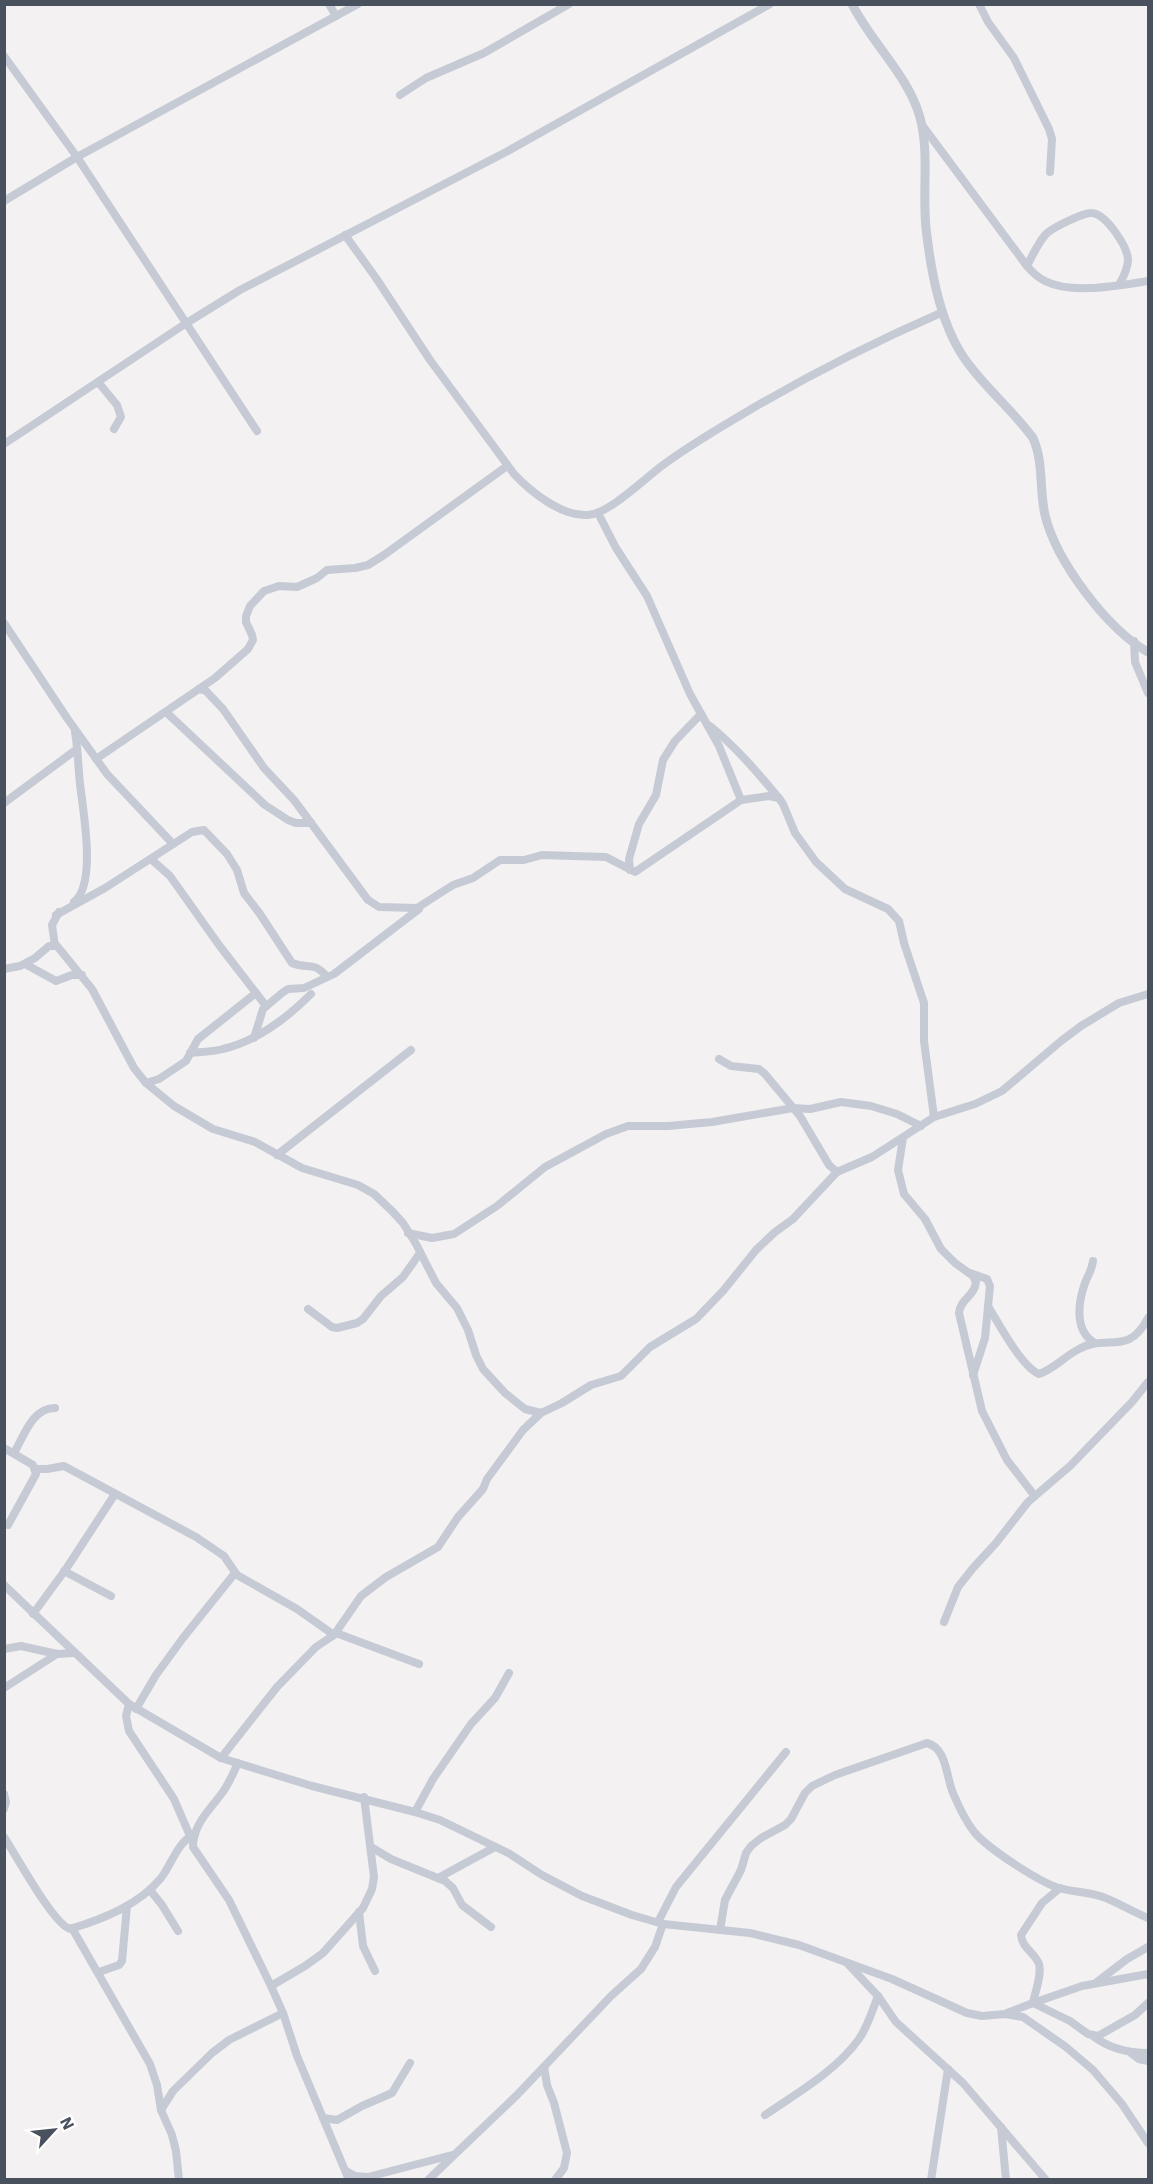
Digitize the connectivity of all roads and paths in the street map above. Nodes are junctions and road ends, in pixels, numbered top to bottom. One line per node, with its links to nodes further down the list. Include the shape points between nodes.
1 (329, 4): 7 (street)
2 (358, 4): 7 (street)
3 (569, 4): 9 (street)
4 (770, 4): 14 (street, via 506,152)
5 (852, 4): 10 (street, via 911,96)
6 (979, 4): 12 (street, via 1014,58 1049,129)
7 (336, 16): 11 (street)
8 (4, 56): 11 (street)
9 (400, 95)
10 (922, 125): 15 (street); 18 (street, via 926,227)
11 (76, 157): 13 (street); 19 (street)
12 (1050, 172)
13 (4, 201)
14 (345, 235): 19 (street); 24 (street)
15 (1027, 266): 17 (street, via 1045,281 1062,287); 17 (street, via 1046,235 1090,212 1105,218 1126,252 1127,266)
16 (1149, 280): 17 (street)
17 (1119, 285)
18 (943, 312): 25 (street, via 873,343 778,394 664,464); 27 (street, via 954,342 970,366 1033,438 1039,451 1046,516 1061,554 1110,622)
19 (185, 324): 20 (street); 22 (street)
20 (98, 382): 21 (street, via 119,411 121,417); 23 (street)
21 (114, 429)
22 (257, 431)
23 (4, 444)
24 (507, 466): 25 (street, via 529,490 559,508 587,515); 29 (street, via 368,565 332,569 297,587 279,586 264,591 246,616 253,640 248,649)
25 (598, 513): 32 (street, via 646,596)
26 (4, 623): 34 (street)
27 (1134, 641): 28 (street); 30 (street, via 1135,662)
28 (1149, 652)
29 (199, 689): 31 (street); 40 (street, via 223,709 264,768)
30 (1149, 693)
31 (166, 712): 36 (street); 40 (street, via 265,805 288,820)
32 (701, 714): 33 (street); 43 (street, via 663,760 656,795 639,824 629,859)
33 (706, 722): 37 (street, via 740,752); 38 (street)
34 (74, 728): 35 (street); 36 (street)
35 (77, 750): 39 (street); 45 (street, via 86,834 85,881 80,897)
36 (96, 759): 41 (street)
37 (779, 798): 38 (street); 61 (street, via 795,833 816,862 845,889 888,909 899,921 924,1003 924,1041)
38 (741, 800): 43 (street, via 643,868)
39 (4, 803)
40 (311, 823): 44 (street, via 374,904 407,909)
41 (173, 844): 42 (street); 50 (street, via 200,830 210,834 237,870 243,893 292,963 316,966)
42 (151, 859): 45 (street); 51 (street, via 170,876)
43 (630, 870): 44 (street, via 606,857 593,855 504,860 453,885)
44 (422, 906): 50 (street)
45 (56, 915): 46 (street, via 52,925)
46 (55, 946): 47 (street, via 47,947); 49 (street)
47 (25, 964): 48 (street); 49 (street, via 56,981)
48 (4, 969)
49 (82, 975): 59 (street)
50 (327, 977): 54 (street, via 304,988 288,989)
51 (256, 993): 54 (street); 57 (street, via 198,1039)
52 (310, 994): 55 (street)
53 (1148, 994): 61 (street, via 1119,1004 1081,1026 1002,1091)
54 (266, 1006): 55 (street)
55 (254, 1038): 57 (street, via 224,1049)
56 (411, 1050): 64 (street)
57 (190, 1053): 59 (street, via 173,1070)
58 (719, 1059): 60 (street, via 731,1066 759,1069)
59 (146, 1083): 64 (street, via 191,1117 249,1139)
60 (794, 1108): 62 (street, via 852,1103 897,1114); 65 (street, via 828,1165); 66 (street, via 712,1122 628,1126 545,1167 454,1234 432,1238)
61 (934, 1117): 62 (street)
62 (921, 1126): 63 (street)
63 (903, 1138): 65 (street); 69 (street, via 898,1170 904,1194 925,1219 941,1249)
64 (277, 1155): 66 (street, via 302,1168 365,1189 392,1211)
65 (837, 1172): 77 (street, via 793,1220 756,1250 696,1319 650,1347 621,1376 591,1385)
66 (408, 1233): 67 (street)
67 (420, 1253): 71 (street, via 403,1277 357,1323 332,1327); 77 (street, via 436,1283 464,1320 483,1369 525,1409)
68 (1093, 1261): 73 (street, via 1080,1298 1080,1323 1084,1335)
69 (966, 1272): 70 (street, via 982,1275 989,1282); 74 (street, via 976,1282 974,1292 962,1303 959,1313)
70 (988, 1306): 73 (street, via 1015,1349 1039,1374); 74 (street, via 985,1338)
71 (308, 1309)
72 (1149, 1318): 73 (street, via 1142,1331 1127,1340)
73 (1095, 1343)
74 (973, 1377): 82 (street, via 982,1411 997,1443)
75 (1149, 1382): 82 (street, via 1070,1466)
76 (55, 1407): 79 (street, via 42,1409 36,1415)
77 (541, 1413): 90 (street, via 523,1430 438,1547 370,1587)
78 (4, 1448): 79 (street)
79 (14, 1453): 80 (street)
80 (35, 1469): 81 (street, via 64,1466); 83 (street, via 33,1481)
81 (115, 1494): 84 (street); 85 (street, via 196,1537 224,1556)
82 (1035, 1496): 89 (street, via 958,1587)
83 (8, 1525)
84 (64, 1571): 87 (street); 88 (street)
85 (235, 1573): 90 (street); 97 (street)
86 (4, 1586): 88 (street)
87 (111, 1596)
88 (33, 1614): 92 (street)
89 (944, 1622)
90 (335, 1634): 94 (street); 99 (street, via 277,1687)
91 (4, 1649): 93 (street, via 21,1646)
92 (73, 1653): 93 (street); 97 (street)
93 (57, 1654): 96 (street)
94 (419, 1664)
95 (509, 1673): 104 (street, via 495,1698 471,1724 433,1779)
96 (4, 1688)
97 (132, 1707): 99 (street); 105 (street, via 126,1716 129,1731 174,1799)
98 (786, 1752): 115 (street, via 676,1887)
99 (221, 1758): 100 (street)
100 (238, 1763): 102 (street); 105 (street, via 224,1791)
101 (4, 1794): 103 (street)
102 (364, 1797): 104 (street); 108 (street)
103 (4, 1809)
104 (415, 1812): 107 (street)
105 (192, 1835): 111 (street, via 179,1847); 126 (street, via 197,1856 229,1900)
106 (4, 1837): 117 (street, via 62,1925)
107 (495, 1846): 109 (street); 115 (street, via 582,1896)
108 (371, 1847): 109 (street); 113 (street, via 373,1883)
109 (438, 1878): 116 (street, via 453,1888 462,1905)
110 (1060, 1888): 114 (street, via 1106,1898); 118 (street, via 1040,1880 974,1832 953,1793 943,1760 936,1748 927,1743 812,1786 785,1826 761,1838 746,1852 725,1900); 128 (street, via 1042,1903 1021,1935 1040,1967)
111 (150, 1890): 112 (street); 119 (street)
112 (127, 1906): 117 (street); 123 (street, via 122,1961)
113 (359, 1912): 122 (street, via 363,1946); 126 (street, via 323,1953)
114 (1149, 1918)
115 (661, 1923): 118 (street); 137 (street, via 655,1947 641,1969)
116 (491, 1927)
117 (72, 1928): 123 (street)
118 (720, 1930): 121 (street, via 759,1935)
119 (178, 1931)
120 (1149, 1947): 125 (street)
121 (844, 1960): 127 (street); 131 (street, via 967,2013)
122 (375, 1971)
123 (99, 1972): 139 (street, via 150,2064)
124 (1149, 1974): 125 (street)
125 (1096, 1983): 128 (street)
126 (271, 1986): 130 (street)
127 (878, 1996): 138 (street, via 896,2022); 140 (street, via 851,2048 829,2070)
128 (1033, 2003): 131 (street); 132 (street)
129 (1149, 2003): 132 (street, via 1135,2015)
130 (283, 2013): 139 (street, via 212,2053 172,2091); 141 (street)
131 (1005, 2014): 143 (street, via 1032,2022 1093,2070)
132 (1093, 2036): 133 (street)
133 (1129, 2052): 134 (street); 135 (street)
134 (1149, 2053)
135 (1149, 2061)
136 (410, 2064): 141 (street, via 388,2096 337,2120)
137 (544, 2067): 144 (street); 149 (street, via 567,2153 564,2168)
138 (948, 2069): 142 (street); 150 (street)
139 (161, 2110): 146 (street, via 174,2143)
140 (765, 2115)
141 (323, 2118): 145 (street)
142 (1001, 2126): 151 (street); 152 (street)
143 (1149, 2143)
144 (454, 2155): 145 (street, via 368,2177); 148 (street)
145 (344, 2170): 147 (street)
146 (178, 2180)
147 (349, 2180)
148 (428, 2180)
149 (555, 2180)
150 (932, 2180)
151 (1006, 2180)
152 (1046, 2180)

